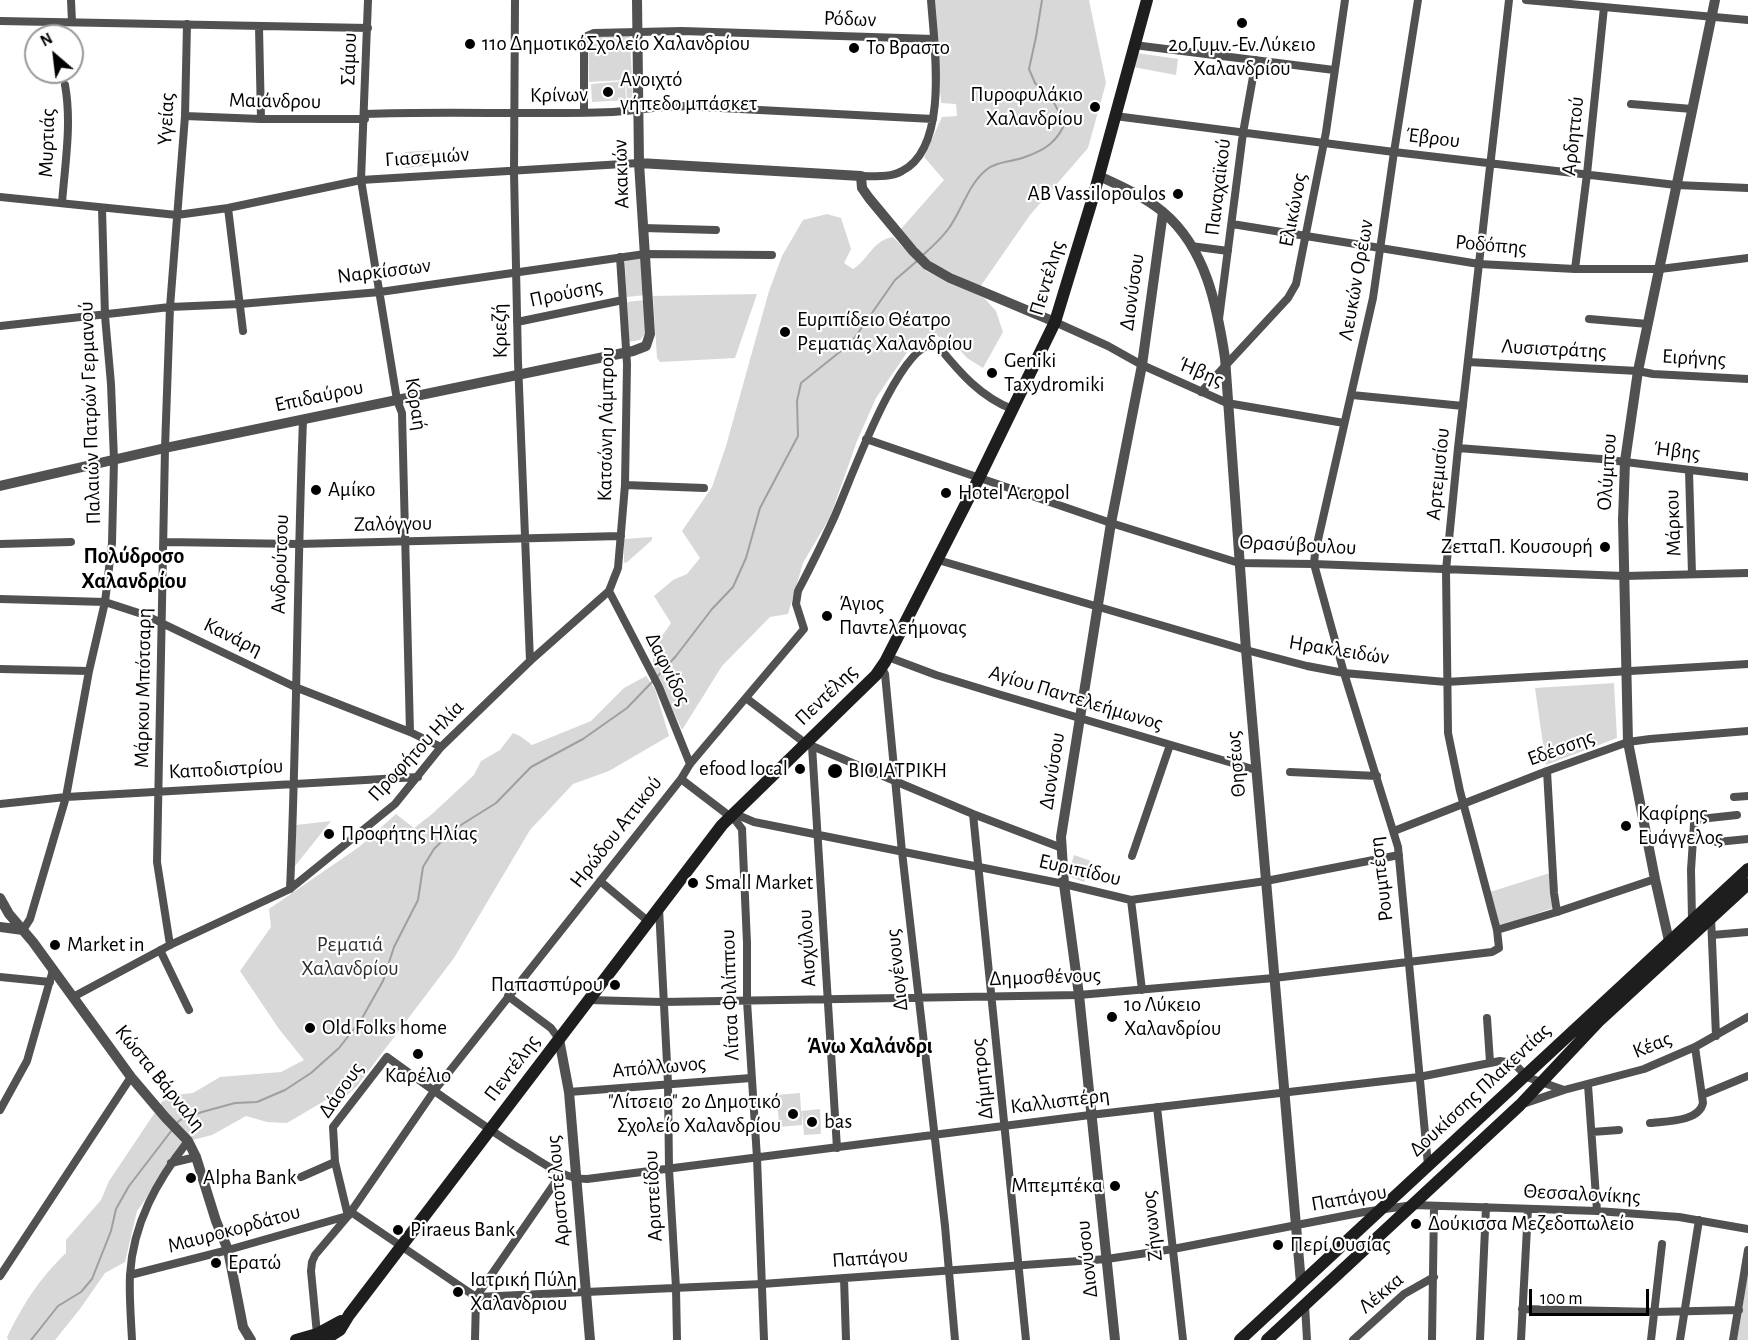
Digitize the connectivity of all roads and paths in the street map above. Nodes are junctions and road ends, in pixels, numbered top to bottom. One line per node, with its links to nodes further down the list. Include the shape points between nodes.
1 (71, 0): 16 (street)
2 (368, 0): 19 (street, Σάμου)
3 (515, 0): 30 (street, Κριεζή)
4 (636, 0): 20 (street, Ακακιών)
5 (931, 0): 21 (street)
6 (1147, 0): 22 (main road, Πεντέλης)
7 (1345, 0): 24 (street, Ελικώνος)
8 (1418, 0): 38 (street, Λευκών Ορέων)
9 (1509, 0): 39 (street, Αρτεμισίου)
10 (1526, 0): 12 (street)
11 (1715, 0): 13 (street, Ολύμπου)
12 (1604, 7): 13 (street); 42 (street, Αρδηττού)
13 (1712, 17): 14 (street); 27 (street, Ολύμπου)
14 (1748, 20)
15 (0, 21): 16 (street)
16 (72, 22): 17 (street)
17 (187, 24): 18 (street); 31 (street, Υγείας)
18 (260, 27): 19 (street); 34 (street)
19 (368, 28): 33 (street, Σάμου)
20 (636, 31): 21 (street, Ρόδων); 28 (street, Ακακιών); 29 (street, Ρόδων, via 587,36)
21 (934, 39): 35 (street)
22 (1134, 45): 23 (street); 32 (main road, Πεντέλης)
23 (1256, 60): 24 (street); 36 (street, Παναχαϊκού)
24 (1334, 70): 37 (street, Ελικώνος)
25 (65, 85): 49 (street, Μυρτιάς, via 67,136)
26 (1631, 104): 27 (street)
27 (1692, 109): 46 (street, Ολύμπου)
28 (638, 110): 29 (street, Κρίνων); 35 (street, Κρίνων, via 682,106); 40 (street, Ακακιών)
29 (584, 112): 30 (street, Κρίνων)
30 (516, 114): 33 (street, Κρίνων, via 440,111); 41 (street, Κριεζή)
31 (185, 116): 34 (street, Μαιάνδρου); 53 (street, Υγείας)
32 (1115, 116): 36 (street, Έβρου); 44 (main road, Πεντέλης)
33 (365, 117): 34 (street, Μαιάνδρου); 45 (street, Κοραή)
34 (261, 119)
35 (933, 119): 43 (street, via 925,145 910,166 893,175)
36 (1243, 133): 37 (street, Έβρου); 54 (street, Παναχαϊκού)
37 (1324, 143): 38 (street, Έβρου); 57 (street, Ελικώνος)
38 (1394, 152): 39 (street, Έβρου); 59 (street, Λευκών Ορέων)
39 (1490, 163): 42 (street, Έβρου); 65 (street, Αρτεμισίου)
40 (639, 164): 41 (street, Γιασεμιών); 43 (street, Γιασεμιών); 55 (street, Ακακιών)
41 (514, 172): 45 (street, Γιασεμιών); 68 (street, Κριεζή)
42 (1587, 174): 46 (street, Έβρου); 66 (street, Αρδηττού)
43 (861, 176): 77 (street, via 865,192 927,265)
44 (1099, 176): 52 (street, Θησέως); 77 (main road, Πεντέλης)
45 (361, 180): 51 (street, Γιασεμιών); 69 (street, Κοραή)
46 (1676, 185): 47 (street, Έβρου); 67 (street, Ολύμπου)
47 (1748, 188)
48 (0, 197): 49 (street, Γιασεμιών)
49 (62, 203): 50 (street, Γιασεμιών)
50 (102, 208): 53 (street, Γιασεμιών); 73 (street, Παλαιών Πατρών Γερμανού)
51 (228, 208): 53 (street, Γιασεμιών); 71 (street)
52 (1163, 212): 58 (street, Θησέως); 84 (street, Διονύσου)
53 (177, 215): 72 (street, Μάρκου Μπότσαρη)
54 (1232, 224): 57 (street, Ροδόπης); 60 (street, Παναχαϊκού)
55 (643, 228): 56 (street); 61 (street, Ακακιών)
56 (716, 231)
57 (1307, 237): 59 (street, Ροδόπης); 85 (street, Ελικώνος, via 1292,292)
58 (1191, 246): 60 (street); 74 (street, Θησέως, via 1208,280)
59 (1380, 248): 65 (street, Ροδόπης); 90 (street, Λευκών Ορέων, via 1374,298)
60 (1228, 251): 74 (street, Παναχαϊκού)
61 (645, 254): 62 (street, Ναρκίσσων); 63 (street, Ναρκίσσων); 81 (street, Ακακιών, via 650,334)
62 (772, 255)
63 (620, 257): 68 (street, Ναρκίσσων); 70 (street, Κατσώνη Λάμπρου)
64 (1748, 258): 67 (street, Ροδόπης)
65 (1479, 264): 66 (street, Ροδόπης); 83 (street, Αρτεμισίου)
66 (1575, 269): 67 (street, Ροδόπης)
67 (1660, 269): 78 (street, Ολύμπου)
68 (517, 272): 69 (street, Ναρκίσσων); 76 (street, Κριεζή)
69 (380, 292): 71 (street, Ναρκίσσων); 91 (street, Κοραή)
70 (623, 300): 76 (street, Προύσης); 82 (street, Κατσώνη Λάμπρου)
71 (240, 304): 72 (street, Ναρκίσσων); 80 (street)
72 (170, 307): 73 (street, Ναρκίσσων); 98 (street, Μάρκου Μπότσαρη)
73 (105, 316): 79 (street, Ναρκίσσων); 100 (street, Παλαιών Πατρών Γερμανού)
74 (1219, 319): 85 (street, Θησέως)
75 (1589, 319): 78 (street)
76 (517, 322): 87 (street, Κριεζή)
77 (1055, 322): 84 (street, Ήβης); 94 (main road, Πεντέλης)
78 (1648, 324): 86 (street, Ολύμπου)
79 (0, 326)
80 (243, 332)
81 (646, 346): 82 (street, Επιδαύρου)
82 (627, 352): 87 (street, Επιδαύρου); 105 (street, Κατσώνη Λάμπρου)
83 (1468, 362): 86 (street, Λυσιστράτης); 93 (street, Αρτεμισίου)
84 (1142, 365): 89 (street, Ήβης); 108 (street, Διονύσου)
85 (1225, 366): 89 (street, Ελικώνος); 92 (street, Θησέως)
86 (1638, 371): 88 (street, Ειρήνης); 101 (street, Ολύμπου)
87 (519, 374): 91 (street, Επιδαύρου); 110 (street, Κριεζή)
88 (1748, 379)
89 (1201, 392): 92 (street, Ήβης)
90 (1352, 395): 93 (street); 96 (street, Λευκών Ορέων)
91 (397, 400): 95 (street, Επιδαύρου); 113 (street, Κοραή, via 403,422)
92 (1227, 403): 96 (street, Ήβης); 117 (street, Θησέως)
93 (1463, 406): 99 (street, Αρτεμισίου)
94 (1012, 409): 97 (street, Ηρώδου Αττικού, via 979,390 939,346 929,344 915,354); 104 (main road, Πεντέλης)
95 (303, 420): 98 (street, Επιδαύρου); 115 (street, Ανδρούτσου)
96 (1344, 423): 118 (street, Λευκών Ορέων)
97 (866, 438): 104 (street, Θρασύβουλου); 138 (street, Ηρώδου Αττικού, via 833,520 798,591 796,604 804,629)
98 (165, 448): 100 (street, Επιδαύρου); 112 (street, Μάρκου Μπότσαρη)
99 (1458, 448): 101 (street, Ήβης); 119 (street, Αρτεμισίου)
100 (114, 460): 106 (street, Επιδαύρου); 125 (street, Παλαιών Πατρών Γερμανού, via 112,543)
101 (1625, 461): 102 (street, Ήβης); 122 (street, Ολύμπου)
102 (1689, 471): 103 (street, Ήβης); 121 (street, Μάρκου)
103 (1748, 477)
104 (979, 478): 108 (street, Θρασύβουλου); 116 (main road, Πεντέλης)
105 (625, 485): 107 (street); 109 (street, Κατσώνη Λάμπρου)
106 (0, 486)
107 (704, 488)
108 (1111, 523): 117 (street, Θρασύβουλου); 126 (street, Διονύσου)
109 (621, 537): 110 (street, Ζαλόγγου); 123 (street, Κατσώνη Λάμπρου, via 618,568)
110 (526, 539): 113 (street, Ζαλόγγου); 129 (street, Κριεζή)
111 (71, 542): 114 (street)
112 (164, 542): 115 (street, Ζαλόγγου); 127 (street, Μάρκου Μπότσαρη)
113 (406, 542): 115 (street, Ζαλόγγου); 141 (street, Κοραή)
114 (0, 544)
115 (298, 544): 137 (street, Ανδρούτσου)
116 (938, 560): 126 (street, Ηρακλειδών); 130 (main road, Πεντέλης)
117 (1239, 563): 118 (street, Θρασύβουλου); 128 (street, Θησέως)
118 (1314, 564): 119 (street, Θρασύβουλου); 135 (street, Ρουμπέση)
119 (1446, 570): 122 (street, Θρασύβουλου); 136 (street, Αρτεμισίου)
120 (1748, 573): 121 (street, Θρασύβουλου)
121 (1692, 574): 122 (street, Θρασύβουλου)
122 (1624, 576): 134 (street, Ολύμπου)
123 (609, 591): 129 (street, Προφήτου Ηλία); 146 (street, Δαφνίδος, via 659,687)
124 (0, 599): 125 (street, Κανάρη)
125 (105, 602): 127 (street, Κανάρη); 133 (street, Παλαιών Πατρών Γερμανού)
126 (1097, 607): 128 (street, Ηρακλειδών); 139 (street, Διονύσου)
127 (162, 623): 137 (street, Κανάρη); 155 (street, Μάρκου Μπότσαρη)
128 (1246, 650): 135 (street, Ηρακλειδών); 147 (street, Θησέως)
129 (530, 661): 145 (street, Προφήτου Ηλία)
130 (885, 662): 139 (street, Αγίου Παντελεήμωνος); 143 (main road, Πεντέλης); 153 (street, Διογένους)
131 (1748, 664): 134 (street, Ηρακλειδών)
132 (0, 669): 133 (street)
133 (89, 671): 156 (street, Παλαιών Πατρών Γερμανού)
134 (1626, 671): 136 (street, Ηρακλειδών); 142 (street, Ολύμπου)
135 (1344, 673): 136 (street, Ηρακλειδών); 150 (street, Ρουμπέση)
136 (1446, 682): 160 (street, Αρτεμισίου, via 1448,733)
137 (295, 687): 141 (street, Κανάρη); 154 (street, Ανδρούτσου)
138 (746, 698): 143 (street); 146 (street, Ηρώδου Αττικού)
139 (1081, 718): 144 (street, Αγίου Παντελεήμωνος); 170 (street, Διονύσου)
140 (1748, 731): 142 (street, Εδέσσης)
141 (410, 732): 145 (street, Κανάρη)
142 (1628, 742): 148 (street, Εδέσσης); 176 (street, Ολύμπου)
143 (808, 745): 153 (street); 162 (main road, Πεντέλης); 167 (street, Αισχύλου)
144 (1170, 745): 147 (street, Αγίου Παντελεήμωνος); 173 (street)
145 (441, 747): 151 (street, Προφήτου Ηλία)
146 (690, 764): 152 (street, Ηρώδου Αττικού)
147 (1256, 770): 178 (street, Θησέως)
148 (1547, 771): 160 (street, Εδέσσης); 185 (street)
149 (1290, 772): 150 (street)
150 (1377, 776): 166 (street, Ρουμπέση)
151 (418, 777): 154 (street, Καποδιστρίου); 181 (street, Προφήτου Ηλία, via 391,808)
152 (681, 779): 162 (street); 177 (street, Ηρώδου Αττικού)
153 (894, 780): 161 (street); 171 (street, Διογένους)
154 (295, 784): 155 (street, Καποδιστρίου); 181 (street, Ανδρούτσου)
155 (159, 791): 156 (street, Καποδιστρίου); 194 (street, Μάρκου Μπότσαρη, via 157,862)
156 (66, 796): 159 (street, Καποδιστρίου); 190 (street, Παλαιών Πατρών Γερμανού, via 30,919)
157 (1748, 796): 158 (street)
158 (1734, 797)
159 (0, 804)
160 (1464, 805): 166 (street, Εδέσσης); 191 (street, Αρτεμισίου)
161 (974, 814): 170 (street); 174 (street, Δήμητρος)
162 (731, 815): 164 (street, Ευριπίδου); 165 (street); 184 (main road, Πεντέλης)
163 (1737, 815): 187 (street, via 1700,819 1694,824)
164 (754, 822): 165 (street); 167 (street, Ευριπίδου)
165 (742, 829): 210 (street, Λίτσα Φιλίππου)
166 (1394, 831): 172 (street, Ρουμπέση)
167 (819, 834): 171 (street, Ευριπίδου); 211 (street, Αισχύλου)
168 (1748, 839): 169 (street)
169 (1717, 842)
170 (1062, 848): 179 (street, Διονύσου)
171 (902, 852): 174 (street, Ευριπίδου); 207 (street, Διογένους)
172 (1399, 855): 178 (street, Ευριπίδου); 198 (street, Ρουμπέση)
173 (1132, 856)
174 (979, 867): 179 (street, Ευριπίδου); 208 (street, Δήμητρος)
175 (1748, 869): 187 (main road, Δουκίσσης Πλακεντίας)
176 (1654, 879): 185 (street); 195 (street, Ολύμπου)
177 (600, 881): 188 (street); 205 (street, Ηρώδου Αττικού)
178 (1266, 881): 183 (street, Ευριπίδου); 201 (street, Θησέως)
179 (1064, 884): 183 (street, Ευριπίδου); 204 (street, Διονύσου)
180 (1748, 885): 186 (main road, Δουκίσσης Πλακεντίας)
181 (290, 889): 194 (street, Προφήτου Ηλία)
182 (0, 898): 190 (street, Κώστα Βάρναλη)
183 (1131, 900): 203 (street)
184 (659, 907): 188 (main road, Πεντέλης); 212 (street, Αριστείδου)
185 (1557, 912): 191 (street)
186 (1711, 917): 193 (street); 195 (main road, Δουκίσσης Πλακεντίας)
187 (1692, 920): 195 (main road, Δουκίσσης Πλακεντίας)
188 (649, 922): 209 (main road, Πεντέλης)
189 (0, 927): 190 (street)
190 (23, 930): 199 (street, Κώστα Βάρναλη)
191 (1497, 930): 196 (street, Αρτεμισίου)
192 (1748, 932): 193 (street)
193 (1712, 935): 216 (street)
194 (170, 945): 197 (street, Προφήτου Ηλία)
195 (1673, 945): 220 (main road, Δουκίσσης Πλακεντίας); 226 (main road, Δουκίσσης Πλακεντίας)
196 (1499, 948): 198 (street, Δημοσθένους)
197 (160, 950): 206 (street, Προφήτου Ηλία); 213 (street)
198 (1407, 962): 201 (street, Δημοσθένους); 223 (street, Ρουμπέση)
199 (53, 970): 202 (street); 206 (street, Κώστα Βάρναλη)
200 (0, 977): 202 (street)
201 (1274, 978): 203 (street, Δημοσθένους); 231 (street, Θησέως)
202 (50, 982): 235 (street, via 27,1062)
203 (1142, 990): 204 (street, Δημοσθένους)
204 (1079, 995): 208 (street, Δημοσθένους); 236 (street, Διονύσου)
205 (508, 996): 217 (street, via 551,1028); 229 (street, Ηρώδου Αττικού)
206 (73, 997): 222 (street, Κώστα Βάρναλη)
207 (918, 998): 208 (street, Δημοσθένους); 211 (street, Δημοσθένους); 242 (street, Διογένους)
208 (992, 998): 238 (street, Δήμητρος)
209 (589, 1000): 212 (street, Δημοσθένους); 217 (main road, Πεντέλης)
210 (747, 1000): 211 (street, Δημοσθένους); 212 (street, Δημοσθένους); 224 (street, Λίτσα Φιλίππου)
211 (828, 1000): 244 (street, Αισχύλου)
212 (662, 1002): 225 (street, Αριστείδου)
213 (189, 1010)
214 (1748, 1017): 216 (street, Κέας)
215 (1487, 1018): 219 (street)
216 (1716, 1036): 218 (street, Κέας)
217 (559, 1039): 230 (street, Αριστοτέλους); 239 (main road, Πεντέλης)
218 (1695, 1047): 227 (street, Κέας, via 1644,1069); 232 (street)
219 (1490, 1062): 220 (street, Καλλισπέρη, via 1508,1062 1522,1070); 223 (street, Καλλισπέρη)
220 (1524, 1076): 226 (street, Καλλισπέρη); 249 (main road, Δουκίσσης Πλακεντίας)
221 (1748, 1076): 232 (street)
222 (131, 1077): 243 (street, Κώστα Βάρναλη); 273 (street)
223 (1419, 1077): 231 (street, Καλλισπέρη); 249 (street, Ρουμπέση)
224 (751, 1078): 225 (street, Απόλλωνος); 246 (street, Λίτσα Φιλίππου)
225 (668, 1083): 230 (street, Απόλλωνος); 250 (street, Αριστείδου)
226 (1541, 1083): 228 (street, Κέας); 233 (main road, Δουκίσσης Πλακεντίας)
227 (1588, 1085): 228 (street, Κέας); 241 (street)
228 (1564, 1090): 233 (street, Κέας)
229 (434, 1091): 239 (street); 247 (street, Δάσους, via 387,1057 333,1127); 260 (street, Ηρώδου Αττικού)
230 (569, 1092): 253 (street, Αριστοτέλους)
231 (1284, 1093): 234 (street, Καλλισπέρη); 262 (street, Θησέως)
232 (1702, 1095): 237 (street, via 1703,1107 1697,1114)
233 (1520, 1105): 254 (main road, Δουκίσσης Πλακεντίας)
234 (1157, 1107): 236 (street, Καλλισπέρη); 266 (street, Ζήνωνος)
235 (0, 1110)
236 (1090, 1115): 238 (street, Καλλισπέρη); 269 (street, Διονύσου)
237 (1650, 1123)
238 (1005, 1126): 242 (street, Καλλισπέρη); 270 (street, Δήμητρος)
239 (490, 1130): 251 (street); 265 (main road, Πεντέλης)
240 (1619, 1130): 241 (street)
241 (1592, 1132): 259 (street)
242 (933, 1135): 244 (street, Καλλισπέρη); 271 (street, Διογένους)
243 (184, 1137): 245 (street, Κώστα Βάρναλη); 248 (street)
244 (837, 1148): 246 (street, Καλλισπέρη)
245 (195, 1157): 248 (street); 267 (street, Κώστα Βάρναλη)
246 (757, 1158): 250 (street, Καλλισπέρη); 277 (street, Λίτσα Φιλίππου)
247 (335, 1162): 252 (street); 260 (street, Δάσους)
248 (171, 1163): 272 (street, via 149,1199 137,1230)
249 (1428, 1165): 257 (main road, Δουκίσσης Πλακεντίας)
250 (669, 1169): 253 (street, Καλλισπέρη); 278 (street, Αριστείδου)
251 (561, 1174): 253 (street); 280 (street)
252 (301, 1177)
253 (576, 1179): 279 (street, Αριστοτέλους)
254 (1413, 1205): 255 (street, Θεσσαλονίκης); 257 (street, Παπάγου); 281 (main road, Δουκίσσης Πλακεντίας)
255 (1434, 1206): 256 (street, Θεσσαλονίκης); 275 (street)
256 (1486, 1208): 258 (street, Θεσσαλονίκης); 306 (street)
257 (1381, 1209): 262 (street, Παπάγου); 276 (main road, Δουκίσσης Πλακεντίας)
258 (1528, 1209): 259 (street, Θεσσαλονίκης); 282 (street)
259 (1597, 1211): 261 (street, Θεσσαλονίκης)
260 (349, 1214): 265 (street); 267 (street, Μαυροκορδάτου); 288 (street, Ηρώδου Αττικού, via 312,1262)
261 (1699, 1220): 263 (street, Θεσσαλονίκης); 285 (street)
262 (1296, 1226): 266 (street, Παπάγου); 276 (street, Θησέως)
263 (1748, 1229)
264 (1662, 1244): 284 (street)
265 (402, 1245): 280 (street); 286 (main road, Πεντέλης)
266 (1173, 1249): 269 (street, Παπάγου); 300 (street, Ζήνωνος)
267 (228, 1250): 272 (street, Μαυροκορδάτου); 290 (street, Κώστα Βάρναλη, via 243,1327)
268 (1748, 1250): 283 (street)
269 (1107, 1259): 270 (street, Παπάγου); 299 (street, Διονύσου)
270 (1019, 1265): 271 (street, Παπάγου); 298 (street, Δήμητρος)
271 (948, 1271): 274 (street, Παπάγου); 297 (street, Διογένους)
272 (130, 1275): 289 (street)
273 (0, 1276)
274 (844, 1278): 277 (street, Παπάγου); 296 (street)
275 (1434, 1278): 304 (street, Λέκκα, via 1404,1294); 305 (street)
276 (1301, 1283): 301 (main road, Δουκίσσης Πλακεντίας)
277 (762, 1284): 278 (street, Παπάγου); 295 (street, Λίτσα Φιλίππου)
278 (676, 1288): 279 (street, Παπάγου); 294 (street, Αριστείδου)
279 (586, 1291): 280 (street, Παπάγου); 293 (street, Αριστοτέλους)
280 (476, 1297): 292 (street)
281 (1305, 1305): 302 (main road, Δουκίσσης Πλακεντίας); 303 (street)
282 (1522, 1310): 284 (street); 307 (street)
283 (1739, 1310): 285 (street); 310 (street)
284 (1655, 1312): 285 (street); 308 (street)
285 (1685, 1312): 309 (street)
286 (349, 1315): 287 (main road, Πεντέλης); 288 (main road)
287 (339, 1335): 288 (main road)
288 (321, 1337): 291 (main road)
289 (132, 1340)
290 (251, 1340)
291 (299, 1340)
292 (475, 1340)
293 (591, 1340)
294 (677, 1340)
295 (764, 1340)
296 (846, 1340)
297 (955, 1340)
298 (1026, 1340)
299 (1115, 1340)
300 (1183, 1340)
301 (1240, 1340)
302 (1267, 1340)
303 (1307, 1340)
304 (1353, 1340)
305 (1432, 1340)
306 (1480, 1340)
307 (1521, 1340)
308 (1651, 1340)
309 (1680, 1340)
310 (1733, 1340)

